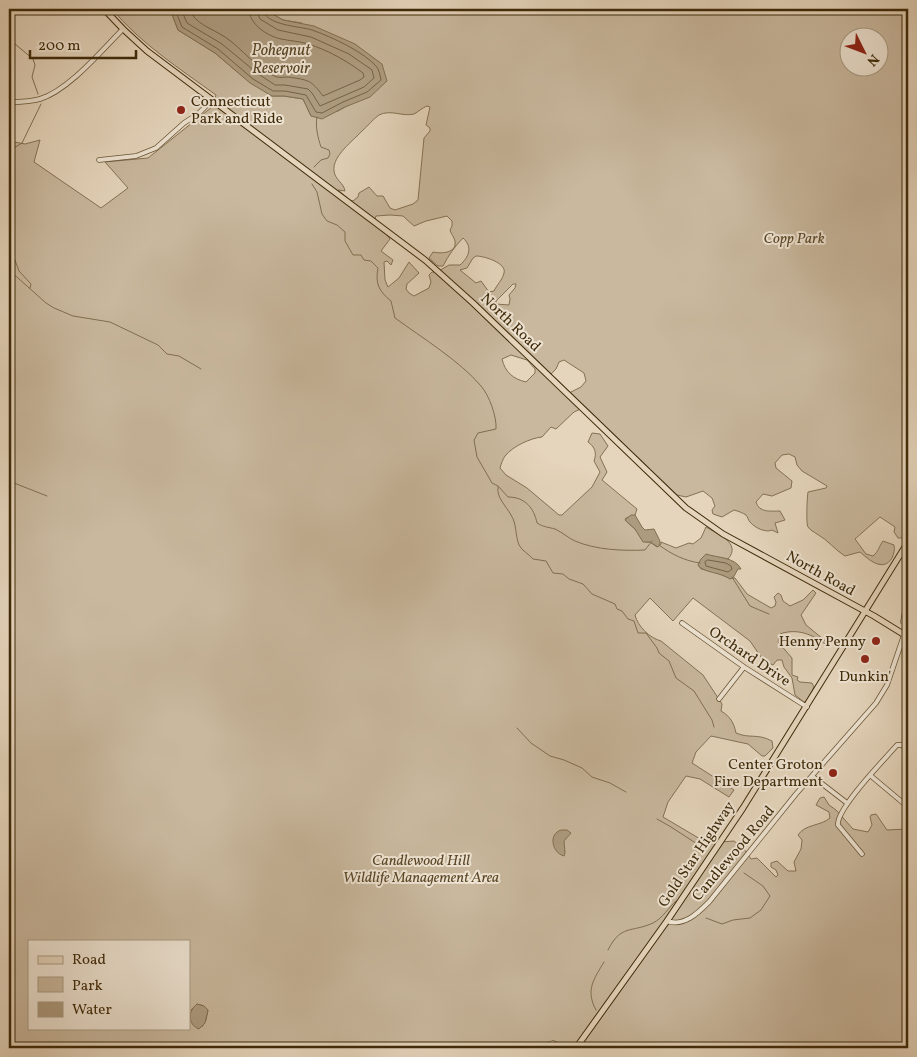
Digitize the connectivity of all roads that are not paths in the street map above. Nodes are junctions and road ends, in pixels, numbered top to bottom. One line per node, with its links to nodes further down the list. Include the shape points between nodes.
1 (104, 9): 2 (main road, North Road)
2 (123, 29): 3 (main road, North Road); 4 (street, via 55,92 40,99)
3 (212, 100): 5 (street, via 156,148 136,156); 10 (main road, North Road, via 440,272 686,508 723,534)
4 (9, 102)
5 (98, 160)
6 (908, 542): 7 (main road, Gold Star Highway)
7 (903, 550): 8 (street); 10 (main road, Gold Star Highway)
8 (908, 554)
9 (908, 593): 11 (street)
10 (866, 612): 13 (main road, North Road); 16 (main road, Gold Star Highway)
11 (903, 622)
12 (682, 623): 14 (street, Orchard Drive)
13 (906, 636): 18 (street, Candlewood Road, via 887,685 876,703)
14 (744, 668): 15 (street); 16 (street, Orchard Drive)
15 (718, 699)
16 (807, 707): 23 (main road, Gold Star Highway)
17 (908, 750): 19 (street, via 899,744)
18 (812, 776): 20 (street); 23 (street, Candlewood Road, via 709,902 684,921)
19 (871, 776): 20 (street); 21 (street)
20 (846, 803): 22 (street, via 837,820 838,825)
21 (908, 807)
22 (862, 854)
23 (667, 921): 26 (main road, Gold Star Highway)
24 (536, 1048): 25 (street, via 553,1043)
25 (562, 1048)
26 (576, 1048)

